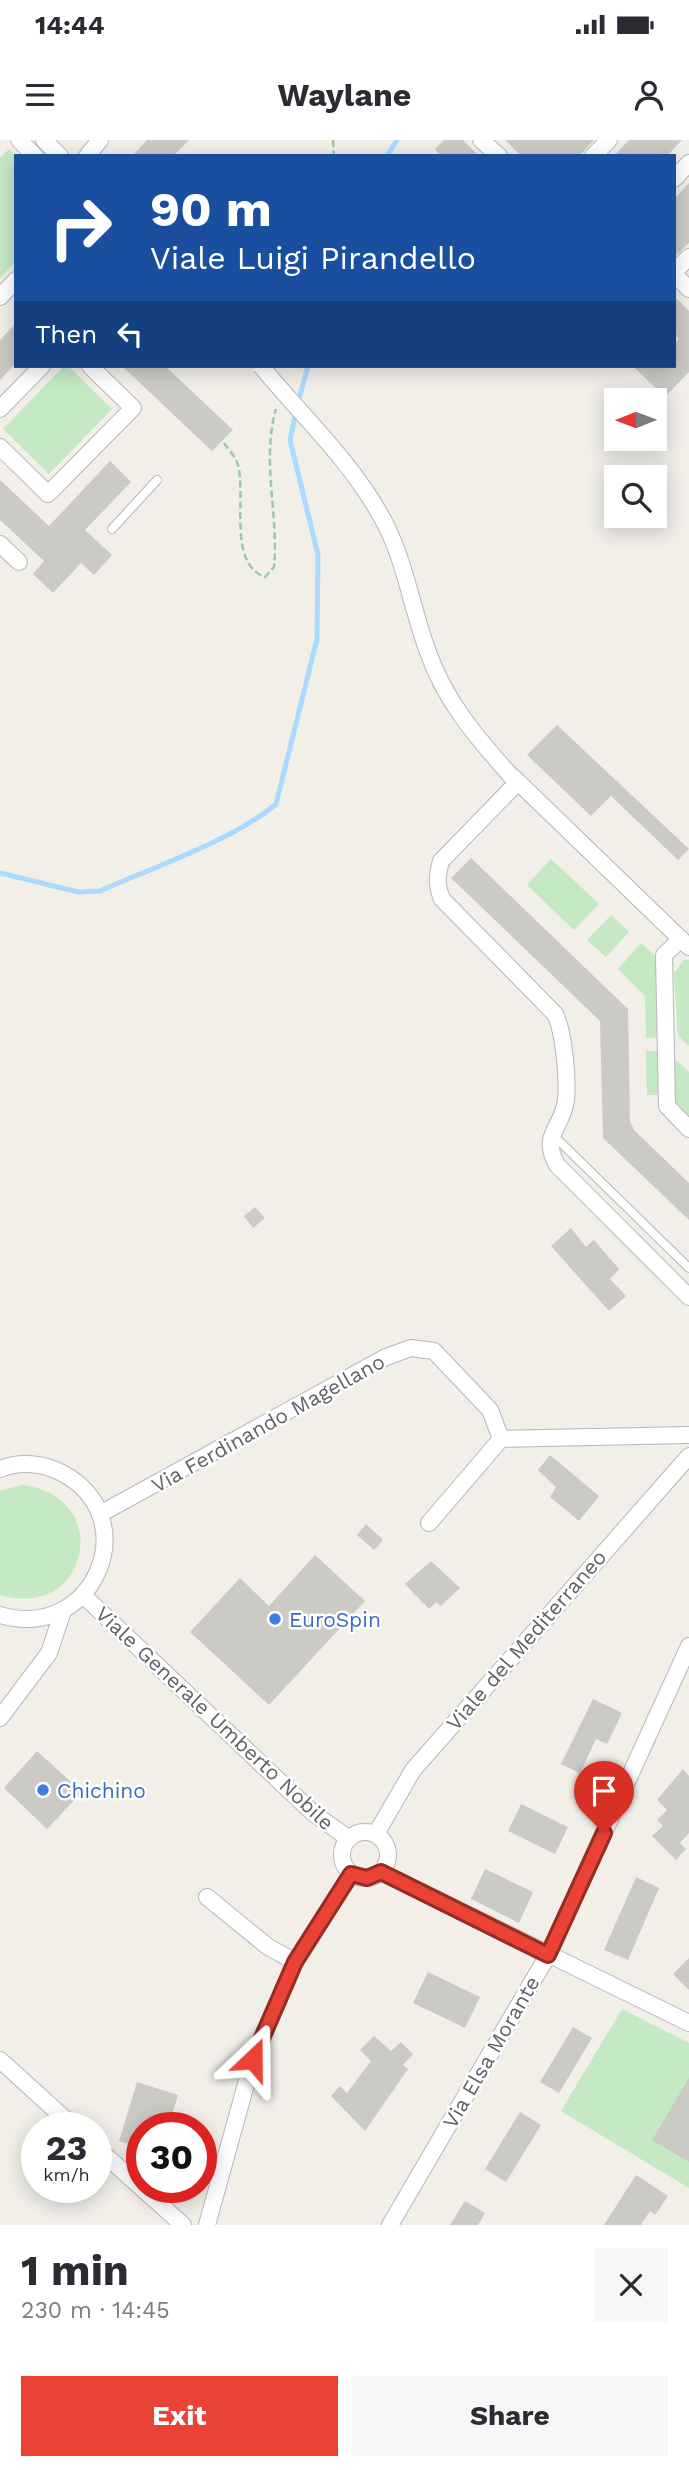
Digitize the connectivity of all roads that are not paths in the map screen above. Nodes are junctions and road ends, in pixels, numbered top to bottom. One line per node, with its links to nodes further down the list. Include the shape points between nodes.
1 (19, 140): 6 (street)
2 (44, 140): 7 (street)
3 (100, 140): 8 (street)
4 (481, 140): 9 (street)
5 (609, 140): 10 (street)
6 (33, 154)
7 (58, 154)
8 (89, 154)
9 (497, 154)
10 (595, 154)
11 (689, 163): 12 (street)
12 (676, 177)
13 (689, 257): 14 (street)
14 (676, 271)
15 (676, 275): 17 (street)
16 (14, 282): 18 (street)
17 (689, 289)
18 (0, 297)
19 (40, 368): 22 (street)
20 (92, 368): 23 (street, via 133,408 48,494)
21 (263, 368): 28 (street, bridge, via 358,478 400,559 428,653 449,700)
22 (0, 409)
23 (0, 447)
24 (157, 480): 25 (lane)
25 (111, 529)
26 (0, 544): 27 (street)
27 (19, 562)
28 (514, 779): 29 (street); 31 (street, via 441,861 437,882 442,899 555,1014 561,1026 566,1099)
29 (685, 943): 30 (street, via 664,955 667,1106)
30 (689, 1129)
31 (552, 1134): 32 (lane); 33 (street, via 550,1152 557,1166)
32 (689, 1268)
33 (689, 1297)
34 (689, 1435): 35 (street)
35 (500, 1439): 38 (street, Via Ferdinando Magellano, via 490,1410 434,1351 411,1349 386,1357); 39 (street)
36 (689, 1456): 45 (street, Viale del Mediterraneo, via 413,1770)
37 (0, 1469): 38 (street, via 30,1464 52,1468 89,1494)
38 (100, 1514): 40 (street, via 103,1557)
39 (429, 1523)
40 (83, 1596): 41 (street); 46 (street, Viale Generale Umberto Nobile, via 313,1813)
41 (63, 1611): 42 (street, via 40,1619); 44 (street, via 48,1653)
42 (0, 1615)
43 (689, 1646): 50 (street, Via Elsa Morante)
44 (0, 1718)
45 (376, 1834): 46 (street, via 361,1832); 47 (street, via 388,1852)
46 (348, 1838): 48 (street, via 342,1861)
47 (381, 1872): 48 (street, via 367,1878); 50 (street)
48 (351, 1874): 51 (street)
49 (207, 1898): 51 (street, via 267,1946)
50 (548, 1955): 52 (street); 58 (street, Via Elsa Morante)
51 (295, 1962): 57 (street, via 253,2059)
52 (689, 2023)
53 (0, 2060): 54 (street)
54 (57, 2112)
55 (112, 2161): 56 (street)
56 (183, 2225)
57 (208, 2225)
58 (390, 2225)

